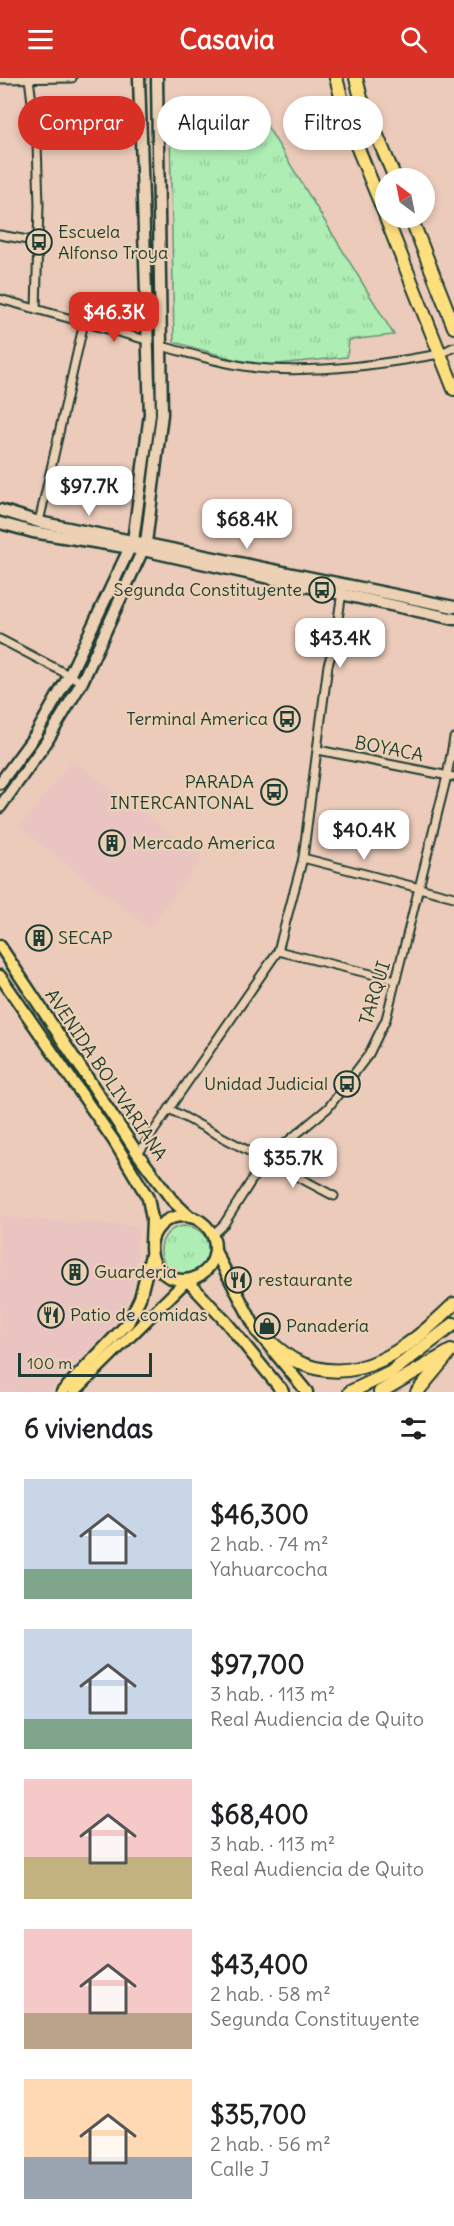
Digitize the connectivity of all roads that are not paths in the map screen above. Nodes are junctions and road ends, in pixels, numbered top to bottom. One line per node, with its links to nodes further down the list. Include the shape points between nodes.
1 (72, 78): 7 (street)
2 (139, 78): 20 (street)
3 (157, 78): 21 (street)
4 (336, 78): 11 (highway, via 350,129)
5 (356, 78): 10 (highway)
6 (0, 79): 7 (street)
7 (29, 79): 8 (street)
8 (31, 96)
9 (37, 150): 15 (street)
10 (391, 168)
11 (375, 190)
12 (390, 228): 23 (highway)
13 (415, 228): 19 (highway)
14 (0, 234): 15 (street)
15 (39, 242): 17 (street)
16 (0, 299): 17 (street)
17 (36, 309): 18 (street)
18 (84, 322): 20 (street); 26 (street)
19 (454, 327)
20 (150, 341): 28 (street, via 150,414)
21 (161, 346): 23 (street, via 268,369 346,368); 29 (street, via 162,414)
22 (454, 347): 23 (street)
23 (440, 354): 24 (highway)
24 (454, 389)
25 (0, 510): 26 (street)
26 (39, 522): 28 (street)
27 (0, 523): 28 (street, via 33,532)
28 (131, 544): 29 (street); 31 (street)
29 (144, 546): 30 (street); 33 (street)
30 (342, 590): 32 (street); 34 (street); 39 (street)
31 (103, 606): 33 (street); 36 (street)
32 (454, 607)
33 (115, 610): 37 (street)
34 (454, 619)
35 (0, 639): 36 (street)
36 (69, 676): 37 (street); 40 (street, via 36,734)
37 (82, 682): 43 (street, via 47,741)
38 (454, 738): 41 (street, TARQUI)
39 (318, 750): 41 (street, BOYACA); 44 (street)
40 (4, 767): 42 (street)
41 (451, 776): 45 (street, TARQUI)
42 (0, 783)
43 (0, 807)
44 (303, 858): 45 (street); 48 (street)
45 (419, 888): 46 (street); 50 (street, TARQUI)
46 (454, 897)
47 (0, 946): 52 (main road, AVENIDA BOLIVARIANA)
48 (278, 951): 50 (street); 51 (street)
49 (0, 976): 57 (main road, AVENIDA BOLIVARIANA, via 114,1141 148,1198)
50 (395, 980): 53 (street, TARQUI, via 386,1018 369,1054 328,1108)
51 (169, 1109): 52 (street); 53 (street)
52 (138, 1154): 55 (main road, AVENIDA BOLIVARIANA, via 172,1200)
53 (264, 1161): 54 (street); 56 (street, TARQUI, via 224,1224)
54 (334, 1196)
55 (190, 1217): 56 (main road, AVENIDA BOLIVARIANA); 57 (main road, via 161,1225)
56 (212, 1235): 58 (main road)
57 (151, 1243): 59 (main road, AVENIDA BOLIVARIANA)
58 (214, 1251): 60 (main road, via 206,1270); 63 (main road)
59 (151, 1255): 60 (main road, via 160,1272); 67 (main road, AVENIDA BOLIVARIANA, via 140,1298 128,1323)
60 (187, 1280): 65 (main road); 68 (main road)
61 (454, 1304): 63 (highway, via 422,1335 379,1364 350,1374 329,1373 295,1360)
62 (454, 1324): 69 (highway, via 390,1373)
63 (257, 1331): 66 (main road)
64 (452, 1348): 70 (highway); 71 (highway)
65 (282, 1391)
66 (306, 1391)
67 (62, 1392)
68 (74, 1392)
69 (351, 1392)
70 (380, 1392)
71 (417, 1392)

